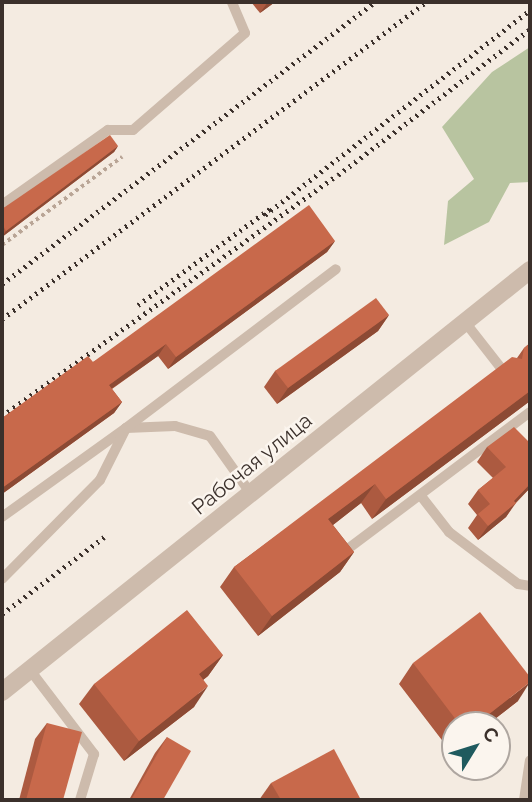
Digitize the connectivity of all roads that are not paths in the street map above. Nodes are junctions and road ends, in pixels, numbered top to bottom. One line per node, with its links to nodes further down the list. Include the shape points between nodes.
1 (232, 2): 2 (lane, via 245,33 133,130 108,130)
2 (2, 205)
3 (336, 269): 8 (lane)
4 (530, 270): 5 (street, Рабочая улица)
5 (465, 321): 6 (lane); 9 (street, Рабочая улица)
6 (505, 372)
7 (530, 406): 10 (lane)
8 (126, 428): 9 (lane, via 175,426 209,436); 11 (lane); 13 (lane, via 100,480)
9 (251, 494): 15 (street, Рабочая улица)
10 (421, 496): 12 (lane); 14 (lane, via 449,532 518,584)
11 (2, 517)
12 (349, 548)
13 (2, 579)
14 (530, 586)
15 (30, 670): 16 (street, Рабочая улица); 18 (lane, via 94,754)
16 (2, 692)
17 (530, 760): 19 (lane)
18 (80, 800)
19 (524, 800)

